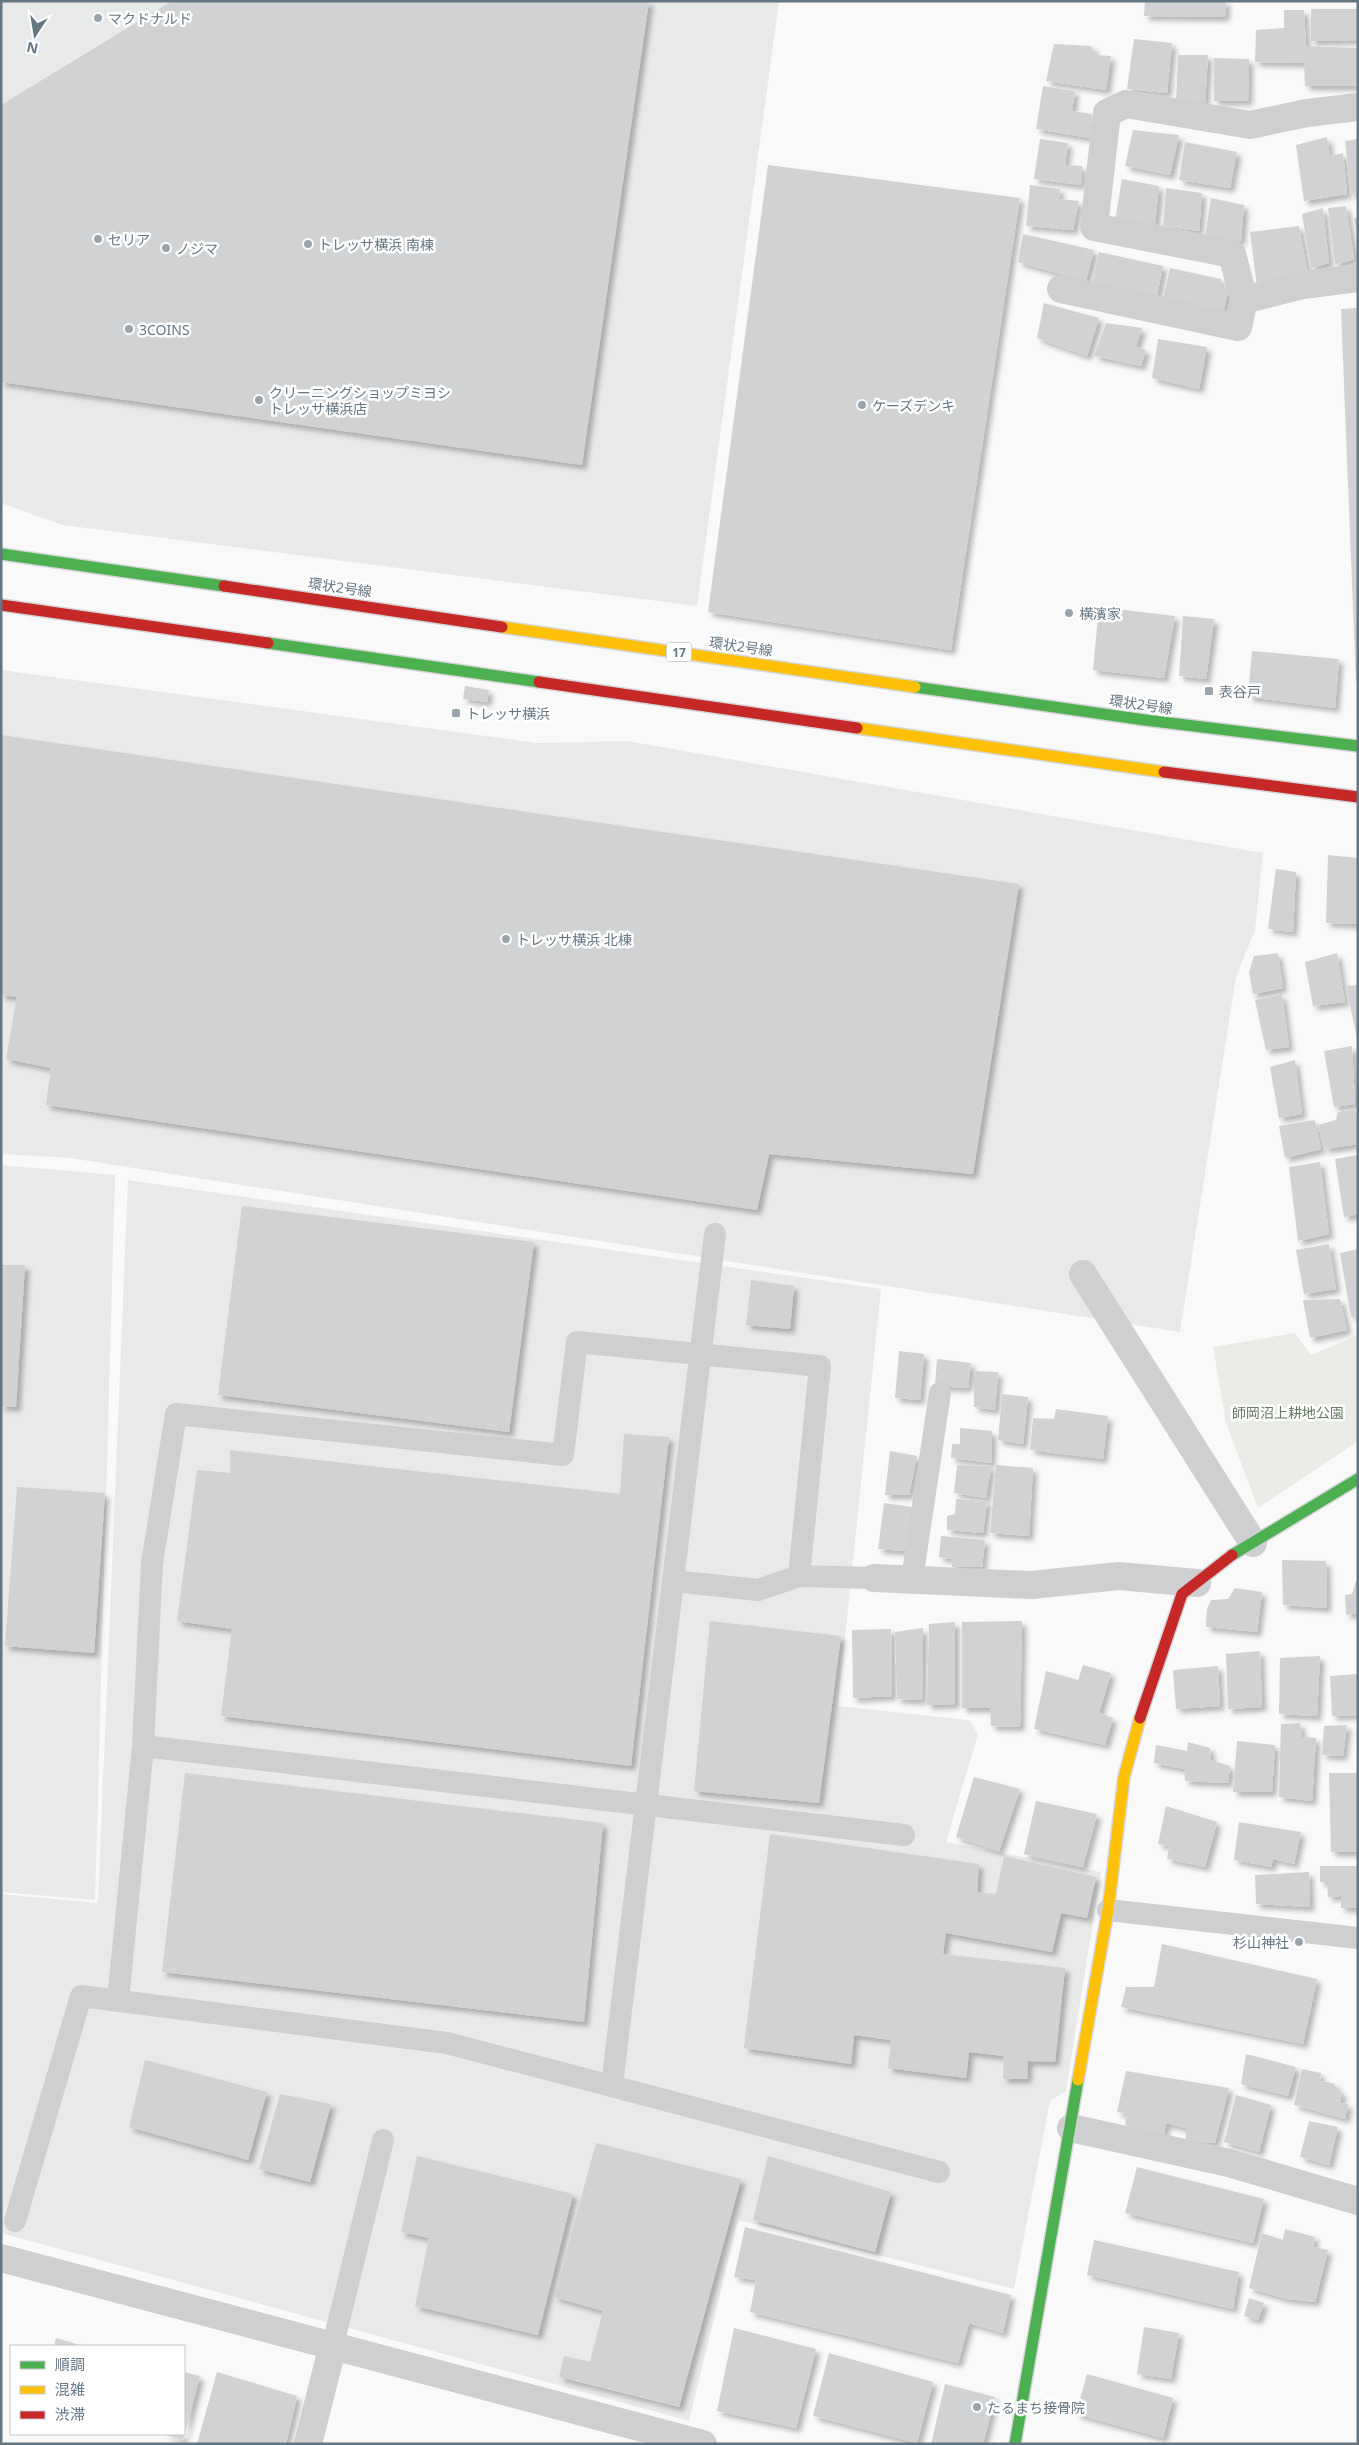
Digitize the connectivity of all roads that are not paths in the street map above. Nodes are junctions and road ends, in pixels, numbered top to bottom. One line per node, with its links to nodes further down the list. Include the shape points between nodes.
1 (1358, 107): 4 (street, via 1250,125 1126,104 1107,114 1094,227 1232,254)
2 (1358, 278): 4 (street, via 1303,285)
3 (1061, 288): 4 (street, via 1238,327)
4 (1244, 300)
5 (1, 554): 7 (main road, 環状2号線 / 17, via 1145,720)
6 (1, 605): 8 (main road, via 1210,779)
7 (1358, 746)
8 (1358, 797)
9 (715, 1234): 11 (lane)
10 (1083, 1274): 14 (street)
11 (701, 1353): 15 (lane, via 820,1366); 18 (lane); 20 (lane, via 577,1342 563,1455 176,1414 152,1563)
12 (940, 1393): 17 (lane)
13 (1358, 1479): 14 (main road)
14 (1253, 1543): 19 (main road)
15 (799, 1576): 16 (lane); 18 (lane, via 758,1590)
16 (874, 1578): 17 (street)
17 (912, 1580): 19 (street, via 1031,1586 1119,1576)
18 (674, 1581): 21 (lane)
19 (1197, 1583): 23 (main road, via 1182,1594 1140,1713 1124,1777)
20 (143, 1746): 21 (lane); 25 (lane)
21 (648, 1805): 22 (lane); 26 (lane)
22 (904, 1836)
23 (1108, 1910): 24 (lane); 27 (main road)
24 (1358, 1938)
25 (118, 2000): 26 (lane, via 447,2042); 31 (lane, via 81,1996)
26 (612, 2085): 29 (lane)
27 (1071, 2128): 30 (street, via 1229,2163); 36 (main road)
28 (383, 2140): 33 (lane)
29 (939, 2172)
30 (1358, 2201)
31 (15, 2221)
32 (1, 2258): 33 (street)
33 (334, 2345): 34 (street); 35 (street)
34 (308, 2444)
35 (703, 2444)
36 (1015, 2444)

